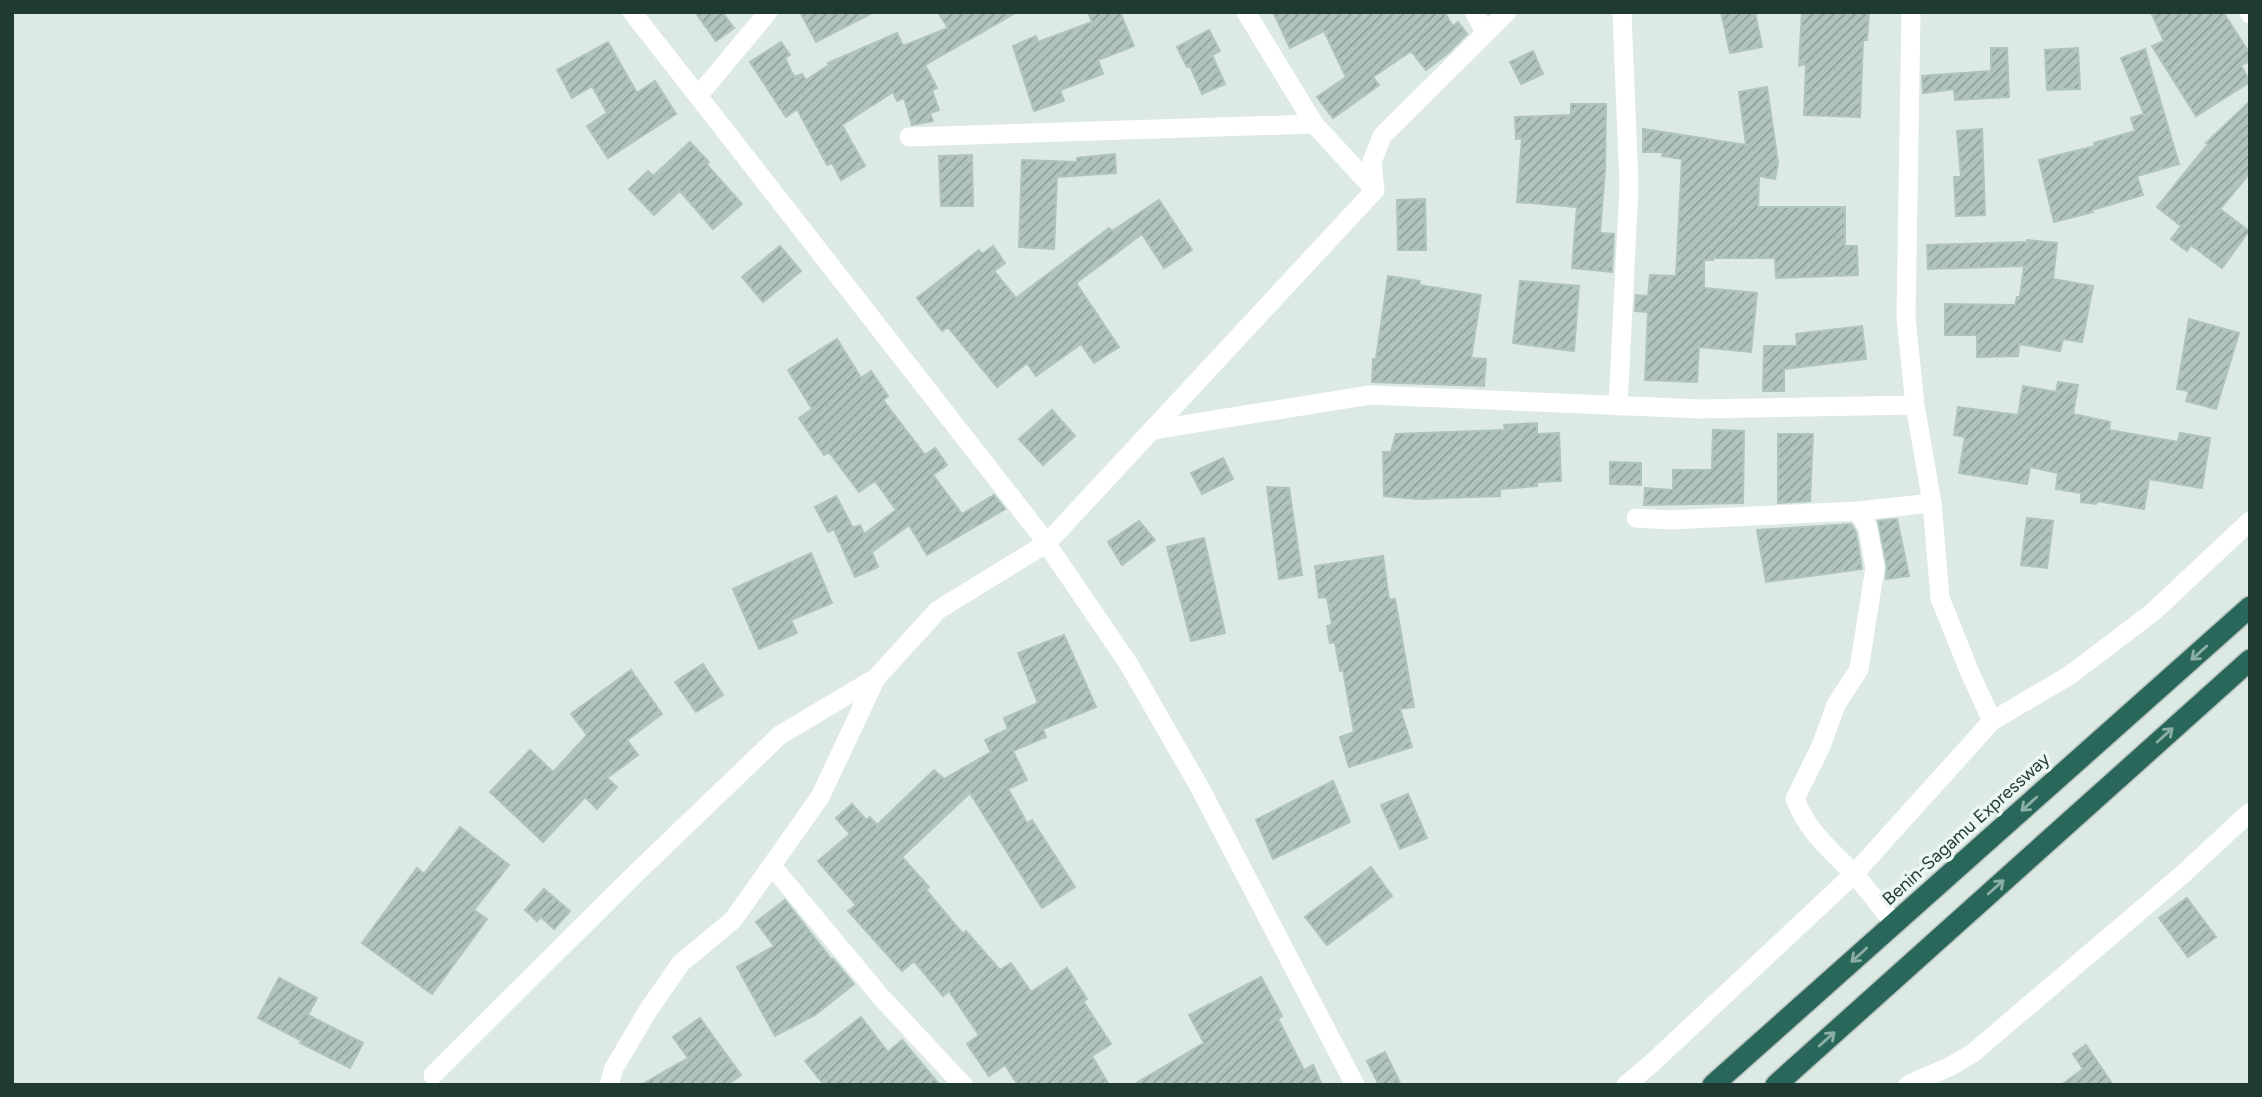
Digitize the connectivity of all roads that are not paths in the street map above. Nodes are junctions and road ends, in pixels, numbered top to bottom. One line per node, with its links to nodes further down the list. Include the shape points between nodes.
1 (632, 12): 9 (street)
2 (768, 12): 9 (street)
3 (1246, 12): 10 (street)
4 (1474, 12): 8 (street)
5 (1507, 12): 8 (street)
6 (1622, 12): 14 (street, via 1629,186)
7 (1911, 12): 13 (street, via 1906,318)
8 (1485, 32): 12 (street, via 1382,136 1372,162)
9 (702, 102): 20 (street)
10 (1314, 124): 11 (street); 12 (street)
11 (909, 137)
12 (1375, 190): 15 (street)
13 (1914, 405): 14 (street); 16 (street)
14 (1618, 406): 15 (street, via 1370,395)
15 (1152, 430): 20 (street)
16 (1932, 503): 17 (street); 24 (street, via 1941,598)
17 (1858, 511): 18 (street); 27 (street, via 1868,528 1875,568 1858,669 1836,705 1795,799 1813,834)
18 (1636, 518)
19 (2250, 521): 24 (street, via 2153,612 2070,675)
20 (1043, 537): 23 (street, via 938,610); 32 (street, via 1227,860); 33 (street, via 1128,663 1200,788)
21 (2250, 607): 28 (highway, Benin-Sagamu Expressway, one-way to 28)
22 (2250, 660): 36 (highway, one-way to 22)
23 (876, 678): 26 (street, via 820,797); 29 (street, via 780,735)
24 (1992, 721): 27 (street)
25 (2250, 812): 37 (street, via 1973,1053)
26 (772, 866): 30 (street, via 733,920 681,963 614,1068); 31 (street, via 881,997)
27 (1854, 874): 28 (street); 34 (street)
28 (1894, 923): 35 (highway, Benin-Sagamu Expressway, one-way to 35)
29 (433, 1075)
30 (609, 1085)
31 (963, 1085)
32 (1345, 1085)
33 (1355, 1085)
34 (1626, 1085)
35 (1713, 1085)
36 (1776, 1085)
37 (1908, 1085)

